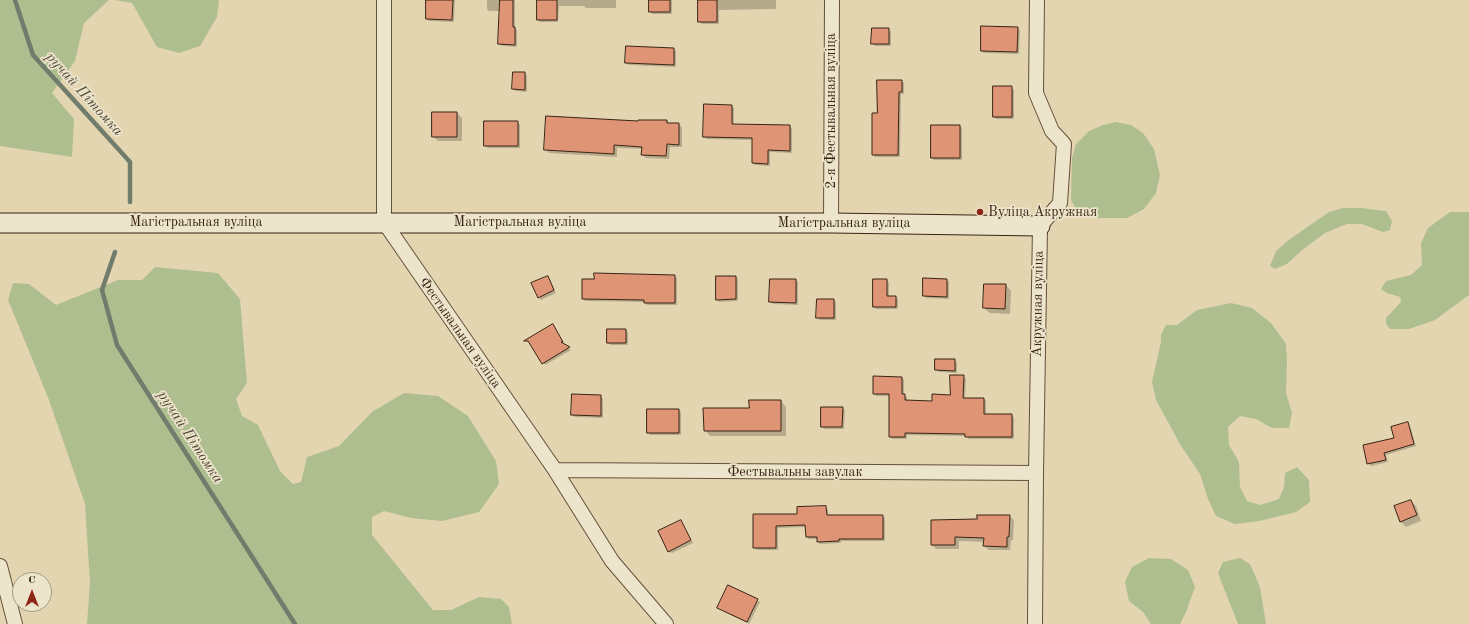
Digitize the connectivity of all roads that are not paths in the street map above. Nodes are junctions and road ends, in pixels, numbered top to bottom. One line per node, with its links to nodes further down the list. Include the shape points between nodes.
1 (384, 0): 4 (street)
2 (832, 0): 6 (street, 2-я Фестывальная вуліца)
3 (1037, 0): 7 (street, via 1036,92 1052,130 1064,144 1060,203)
4 (384, 222): 5 (street, Магістральная вуліца); 6 (street, Магістральная вуліца); 8 (street, Фестывальная вуліца)
5 (0, 223)
6 (831, 223): 7 (street, Магістральная вуліца)
7 (1040, 226): 9 (street, Акружная вуліца)
8 (555, 470): 9 (street, Фестывальны завулак); 12 (street, Фестывальная вуліца, via 612,561)
9 (1036, 473): 13 (street, Акружная вуліца)
10 (0, 566): 11 (street)
11 (15, 624)
12 (666, 624)
13 (1035, 624)

